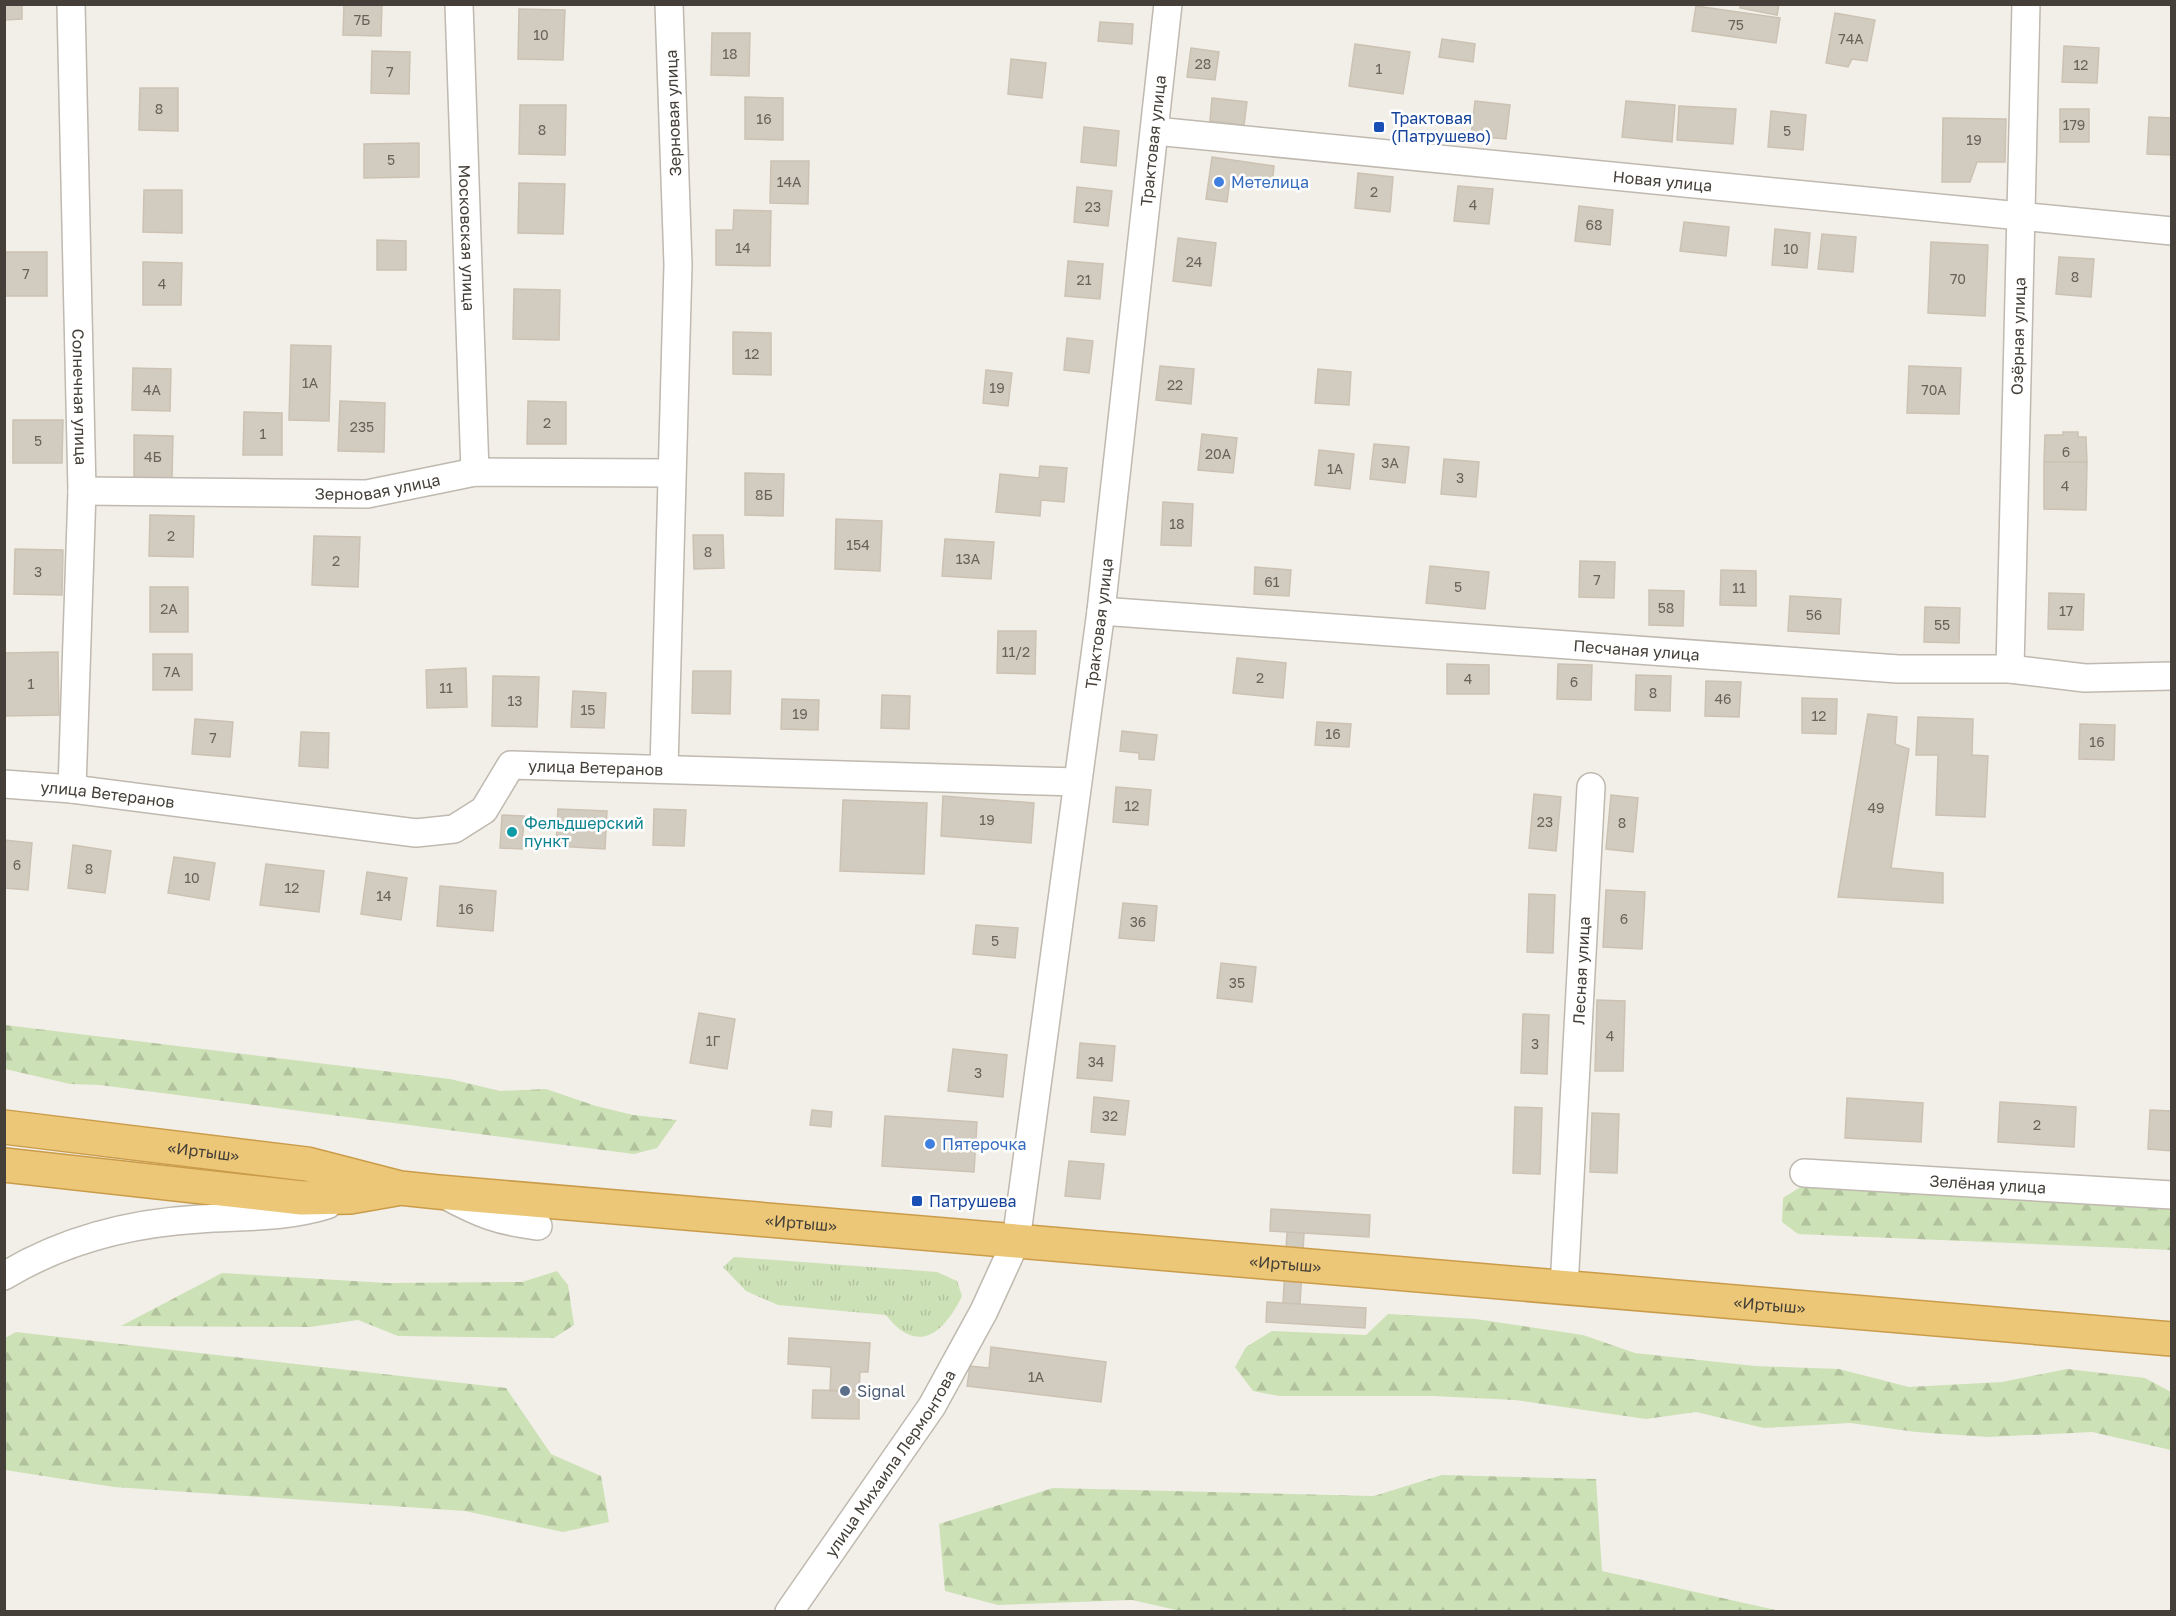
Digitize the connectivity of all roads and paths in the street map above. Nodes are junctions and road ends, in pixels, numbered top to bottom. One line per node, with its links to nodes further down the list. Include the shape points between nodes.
1 (70, 4): 11 (street, Солнечная улица)
2 (459, 4): 9 (street, Московская улица)
3 (669, 4): 10 (street, Зерновая улица, via 678,265)
4 (1168, 4): 6 (street, Трактовая улица)
5 (2026, 4): 7 (street, Озёрная улица)
6 (1155, 131): 7 (street, Новая улица); 12 (street, Трактовая улица)
7 (2023, 215): 8 (street, Новая улица); 13 (street, Озёрная улица)
8 (2172, 231)
9 (475, 472): 10 (street, Зерновая улица); 11 (street, Зерновая улица, via 367,494)
10 (671, 473): 15 (street, Зерновая улица)
11 (82, 491): 19 (street, Солнечная улица)
12 (1101, 611): 13 (street, Песчаная улица, via 1898,669); 16 (street, Трактовая улица)
13 (2010, 669): 14 (street, Песчаная улица, via 2085,678)
14 (2172, 676)
15 (664, 768): 16 (street, улица Ветеранов); 19 (street, улица Ветеранов, via 511,765 484,810 454,829 416,833)
16 (1077, 782): 30 (street, Трактовая улица)
17 (4, 784): 19 (street, улица Ветеранов)
18 (1591, 787): 32 (street, Лесная улица)
19 (72, 789)
20 (4, 1120): 22 (street)
21 (4, 1126): 22 (highway, «Иртыш»)
22 (39, 1130): 25 (highway, «Иртыш», via 307,1164)
23 (4, 1165): 28 (highway, «Иртыш», via 302,1198)
24 (1804, 1173): 27 (street, Зелёная улица)
25 (400, 1188): 26 (highway, «Иртыш»); 28 (highway, «Иртыш»)
26 (438, 1192): 29 (street, via 484,1216); 30 (highway, «Иртыш»)
27 (2172, 1195)
28 (350, 1197): 31 (street, via 300,1213 140,1224 77,1240)
29 (538, 1226)
30 (1016, 1241): 32 (highway, «Иртыш»); 34 (street, улица Михаила Лермонтова, via 984,1311 932,1406)
31 (4, 1276)
32 (1564, 1288): 33 (highway, «Иртыш»)
33 (2172, 1339)
34 (789, 1611)

